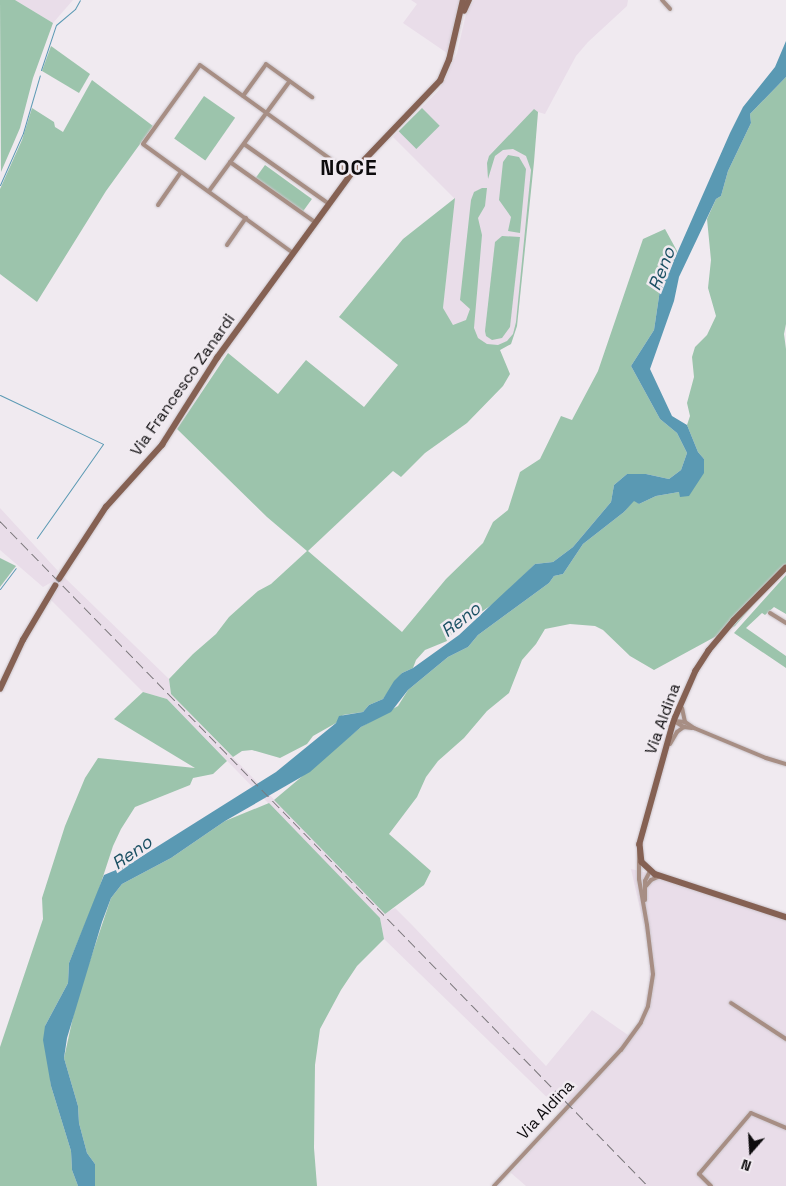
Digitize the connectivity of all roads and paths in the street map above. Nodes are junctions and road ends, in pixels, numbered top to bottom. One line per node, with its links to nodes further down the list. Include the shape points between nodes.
1 (464, 0): 5 (street, Via Francesco Zanardi)
2 (469, 0): 5 (street, Via Francesco Zanardi)
3 (662, 0): 4 (street)
4 (670, 10)
5 (460, 19): 13 (street, Via Francesco Zanardi, via 450,60 440,81)
6 (290, 82): 7 (street, via 266,64); 8 (street); 9 (street)
7 (243, 96): 9 (street); 12 (street, via 200,65 143,144)
8 (312, 98)
9 (266, 113): 10 (street); 13 (street)
10 (244, 144): 11 (street); 15 (street)
11 (230, 162): 14 (street); 18 (street)
12 (182, 172): 14 (street); 16 (street)
13 (351, 174): 15 (street, Via Francesco Zanardi)
14 (209, 192): 17 (street)
15 (329, 204): 18 (street, Via Francesco Zanardi)
16 (158, 205)
17 (246, 218): 19 (street); 20 (street)
18 (316, 223): 20 (street, Via Francesco Zanardi)
19 (227, 245)
20 (294, 253): 22 (street, Via Francesco Zanardi, via 218,358 162,444 106,507)
21 (786, 568): 27 (street, Via Aldina, via 709,651)
22 (59, 579)
23 (55, 586): 26 (street, via 23,640)
24 (770, 613): 25 (street)
25 (786, 623)
26 (0, 689)
27 (682, 701): 28 (street, Via Aldina); 29 (street)
28 (674, 721): 29 (street); 30 (street, Via Aldina)
29 (685, 724): 30 (street, via 675,734); 31 (street)
30 (663, 757): 32 (street, Via Aldina)
31 (786, 764)
32 (640, 844): 33 (street, via 641,860); 36 (street, Via Aldina, via 638,872)
33 (650, 871): 34 (street); 35 (street, Via Aldina)
34 (660, 876): 35 (street, via 648,882); 37 (street)
35 (645, 888): 36 (street, Via Aldina)
36 (646, 912): 41 (street, Via Aldina, via 652,974 648,1006 641,1022 621,1050)
37 (786, 917)
38 (731, 1003): 39 (street)
39 (786, 1039)
40 (786, 1128): 42 (street, via 751,1113 699,1174)
41 (494, 1186)
42 (712, 1186)

